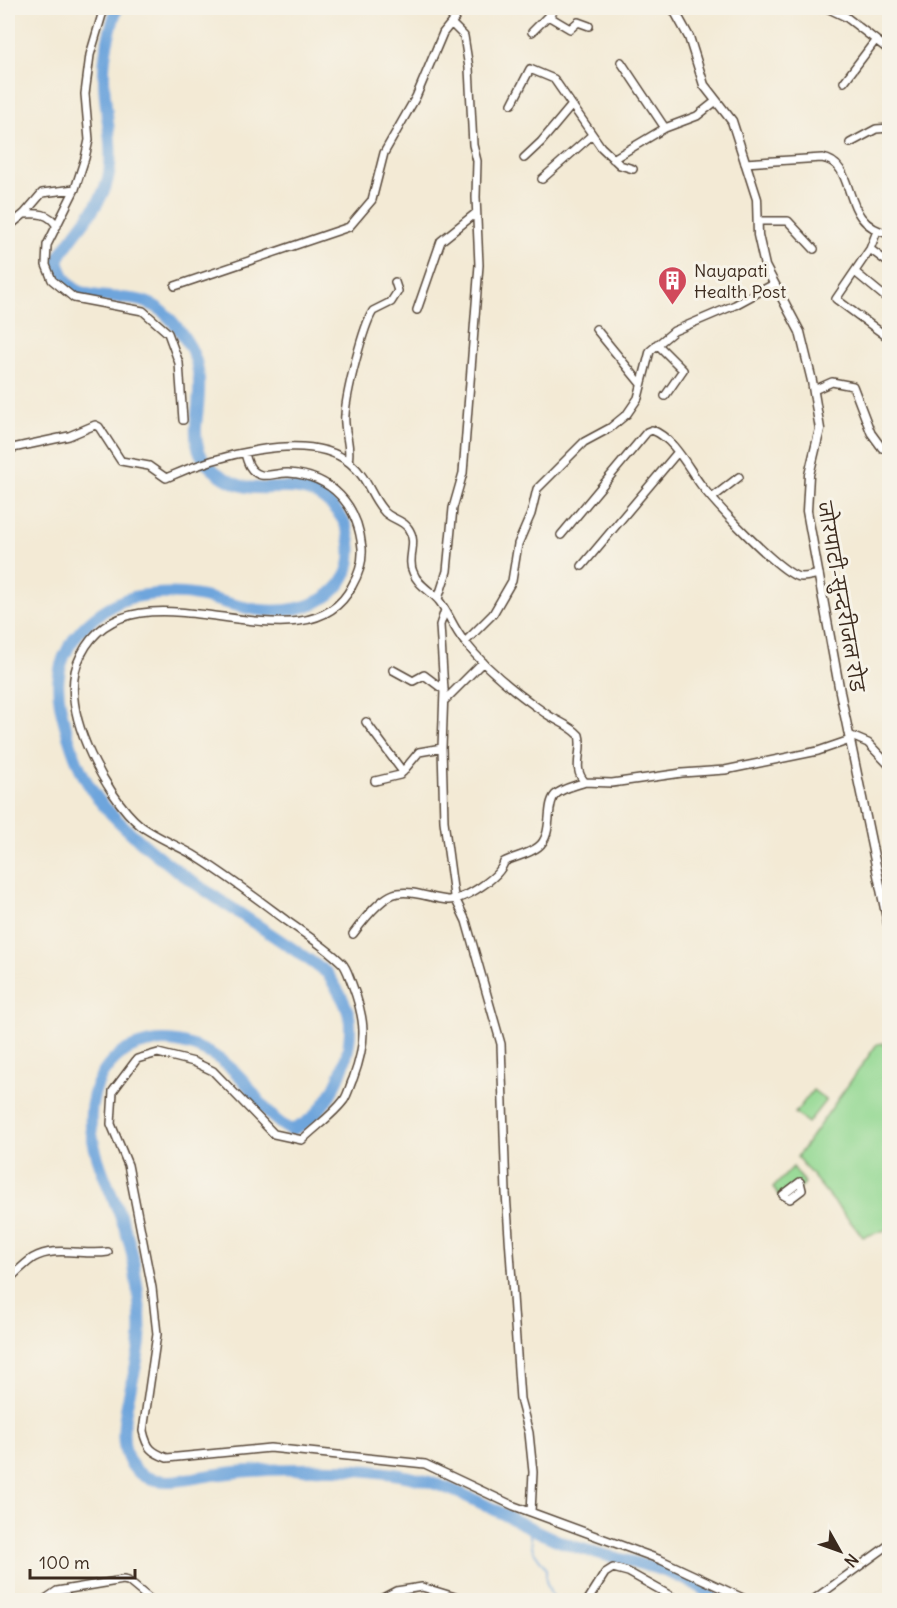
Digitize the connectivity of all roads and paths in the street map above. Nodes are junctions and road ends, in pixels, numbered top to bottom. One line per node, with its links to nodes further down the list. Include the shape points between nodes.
1 (104, 8): 27 (street, via 90,55 86,94 88,140)
2 (459, 8): 8 (street)
3 (556, 8): 7 (street)
4 (673, 8): 15 (main road, जोरपाटी-सुन्दरीजल रोड, via 688,37 704,85)
5 (827, 8): 6 (street)
6 (840, 9): 11 (street)
7 (549, 16): 9 (street, via 570,29 578,21); 10 (street)
8 (451, 23): 28 (street, via 464,36 469,68 477,161); 41 (street, via 443,33 424,83 384,153 372,200 357,220 349,227)
9 (589, 26)
10 (532, 32)
11 (875, 41): 12 (street); 14 (street)
12 (890, 51)
13 (621, 62): 18 (street)
14 (844, 82)
15 (716, 101): 18 (street, via 698,116); 24 (main road, जोरपाटी-सुन्दरीजल रोड, via 732,121)
16 (512, 104): 17 (street, via 530,69 554,79)
17 (572, 105): 20 (street); 22 (street)
18 (665, 128): 23 (street)
19 (890, 128): 21 (street, via 876,129)
20 (592, 135): 23 (street); 26 (street)
21 (850, 143)
22 (524, 158)
23 (613, 159): 25 (street)
24 (745, 163): 30 (main road, जोरपाटी-सुन्दरीजल रोड, via 757,199); 33 (street, via 822,158 834,161 846,176 853,206)
25 (633, 169)
26 (542, 179)
27 (75, 189): 29 (street, via 42,193); 31 (street)
28 (476, 213): 43 (street, via 441,241); 61 (street, via 479,265 464,463 453,508 447,571)
29 (24, 214): 31 (street, via 44,214); 32 (street)
30 (759, 221): 35 (street, via 788,221); 40 (main road, जोरपाटी-सुन्दरीजल रोड, via 761,251)
31 (57, 226): 50 (street, via 47,245 46,265 52,280 74,298 143,311 168,333 179,363)
32 (8, 227)
33 (877, 231): 34 (street); 36 (street)
34 (890, 234)
35 (814, 249)
36 (870, 249): 37 (street); 38 (street)
37 (890, 264)
38 (855, 272): 42 (street); 45 (street, via 836,299)
39 (395, 282): 55 (street, via 398,291 390,302 373,311 359,347 345,414)
40 (774, 284): 46 (street); 48 (main road, जोरपाटी-सुन्दरीजल रोड, via 800,332)
41 (174, 286)
42 (890, 301)
43 (417, 310)
44 (596, 329): 47 (street)
45 (890, 339)
46 (657, 344): 47 (street, via 647,358); 49 (street, via 683,370)
47 (641, 384): 63 (street, via 638,398 627,414 584,442 537,489 518,544 513,581 493,614)
48 (814, 390): 51 (street, via 832,381 853,386); 60 (main road, जोरपाटी-सुन्दरीजल रोड, via 820,429 808,475 807,511)
49 (665, 396)
50 (183, 420)
51 (882, 448)
52 (8, 449): 53 (street, via 69,436 95,425 121,461 148,466 166,478)
53 (244, 453): 55 (street, via 307,448); 80 (street, via 249,466 259,474 306,474 344,498 357,520 363,551 361,567 349,593 330,610 308,619 276,622 182,611 116,619 86,644 76,664 76,710 98,768 138,823 258,899 344,965 361,1007 364,1050 345,1099 302,1140 274,1134 213,1071 194,1062 158,1053 137,1059 113,1091 111,1124 128,1166 157,1334 143,1431 146,1445 152,1453 167,1458 270,1448 425,1464)
54 (677, 453): 57 (street); 58 (street, via 662,435 650,430); 59 (street)
55 (348, 461): 61 (street, via 366,478 383,510 408,528 414,543 410,564 413,573)
56 (739, 477): 57 (street)
57 (712, 498): 60 (street, via 795,576)
58 (561, 535)
59 (582, 566)
60 (819, 574): 69 (main road, जोरपाटी-सुन्दरीजल रोड)
61 (438, 599): 62 (street)
62 (445, 610): 63 (street); 66 (street, via 440,625)
63 (465, 642): 64 (street)
64 (483, 662): 67 (street); 74 (street, via 545,713 579,735 578,765 580,778)
65 (393, 670): 66 (street, via 413,681 424,675)
66 (444, 690): 67 (street)
67 (445, 700): 70 (street)
68 (366, 722): 72 (street)
69 (849, 738): 71 (street, via 868,743); 74 (street, via 818,751 725,770 612,783); 76 (main road, जोरपाटी-सुन्दरीजल रोड)
70 (442, 748): 72 (street, via 419,752); 75 (street, via 444,821)
71 (890, 766)
72 (403, 772): 73 (street)
73 (375, 781)
74 (585, 782): 75 (street, via 556,794 551,801 546,837 539,847 504,862 499,874)
75 (455, 899): 77 (street, via 399,892 371,911); 80 (street, via 466,921 501,1044 520,1399 533,1472)
76 (890, 933)
77 (354, 934)
78 (108, 1252): 79 (street, via 90,1255 53,1251 32,1258)
79 (8, 1280)
80 (531, 1512): 88 (street, via 661,1560)
81 (890, 1544): 89 (street)
82 (44, 1600): 83 (street, via 57,1592 123,1580)
83 (151, 1600)
84 (379, 1600): 85 (street, via 396,1591 422,1587)
85 (465, 1600)
86 (588, 1600): 87 (street, via 605,1573 613,1568 628,1572)
87 (678, 1600)
88 (747, 1600)
89 (813, 1600)

